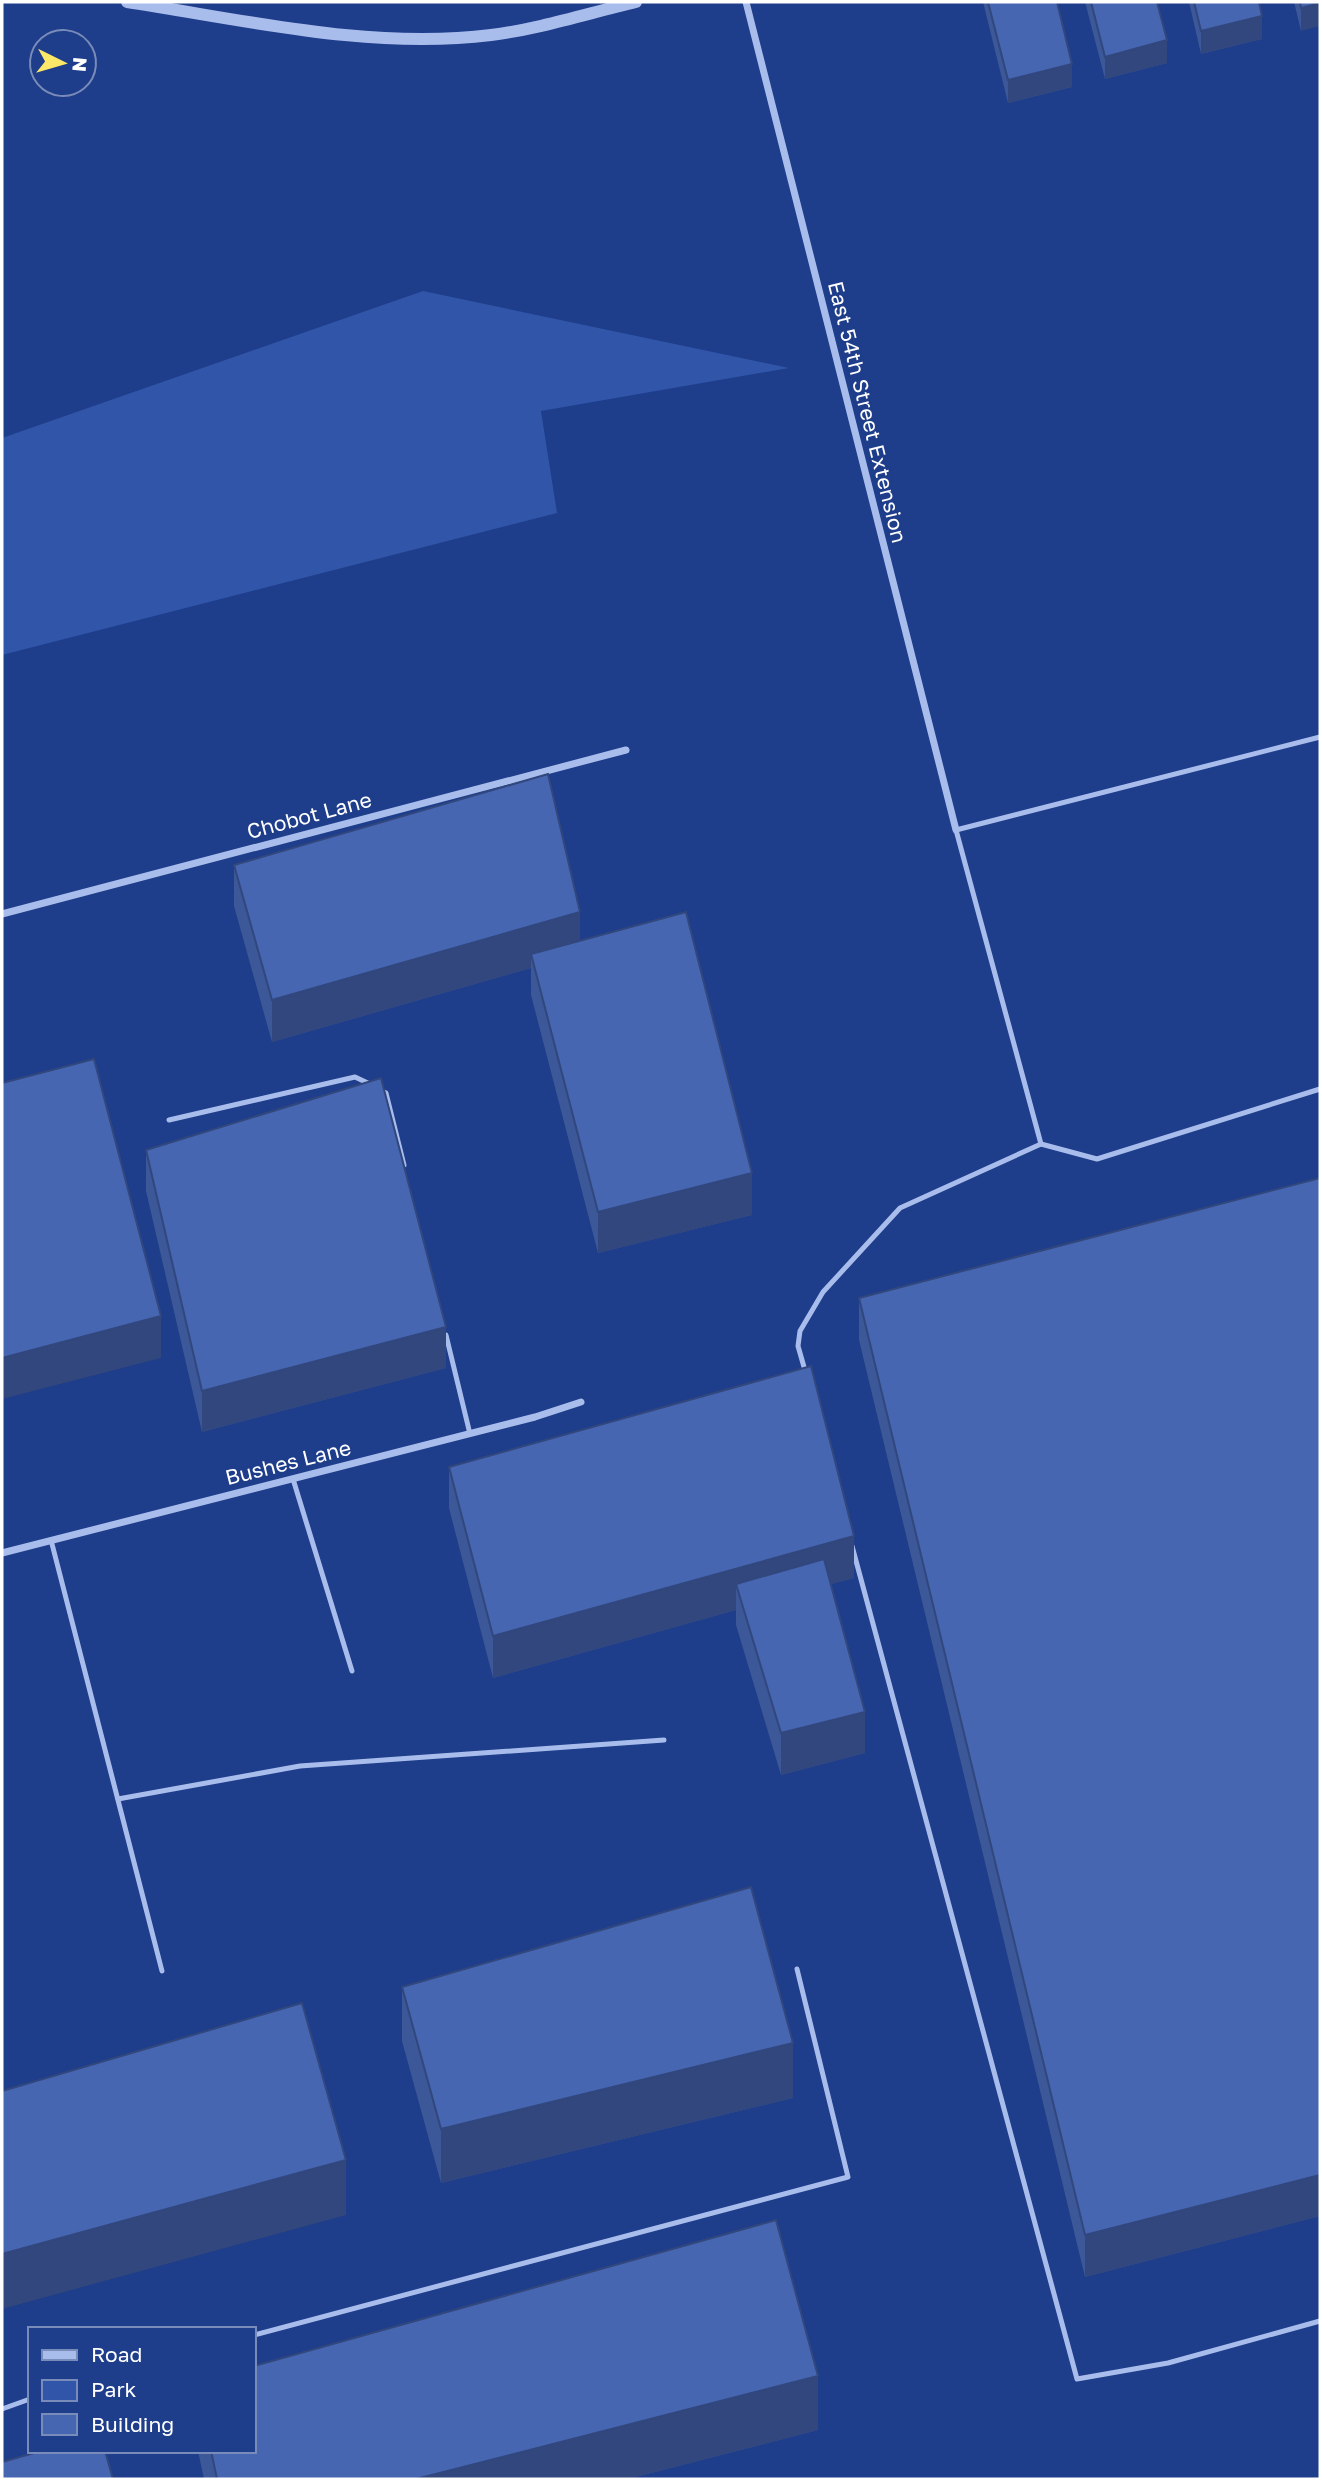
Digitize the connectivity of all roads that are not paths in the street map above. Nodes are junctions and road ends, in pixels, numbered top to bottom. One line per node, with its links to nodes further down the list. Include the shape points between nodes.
1 (127, 2): 4 (street)
2 (634, 2): 4 (street, via 493,35 431,39 354,36)
3 (746, 2): 7 (street, East 54th Street Extension)
4 (171, 5)
5 (1320, 737): 7 (lane)
6 (626, 750): 8 (street, Chobot Lane)
7 (956, 830): 11 (lane)
8 (2, 914)
9 (1320, 1089): 11 (lane, via 1097,1159)
10 (169, 1120): 12 (lane, via 355,1077 386,1093)
11 (1041, 1144): 14 (lane, via 900,1208 823,1292 800,1331)
12 (406, 1172)
13 (444, 1329): 16 (lane)
14 (809, 1386)
15 (581, 1402): 16 (street, Bushes Lane)
16 (470, 1434): 17 (street, Bushes Lane)
17 (293, 1479): 19 (street, Bushes Lane); 21 (lane)
18 (849, 1534): 26 (lane, via 1077,2379 1168,2363)
19 (51, 1541): 20 (street, Bushes Lane); 23 (lane)
20 (2, 1553)
21 (352, 1671)
22 (664, 1740): 23 (lane, via 300,1766)
23 (118, 1799): 25 (lane)
24 (797, 1969): 27 (lane, via 848,2177)
25 (162, 1971)
26 (1320, 2321)
27 (256, 2334)
28 (28, 2400): 29 (lane)
29 (2, 2409)

